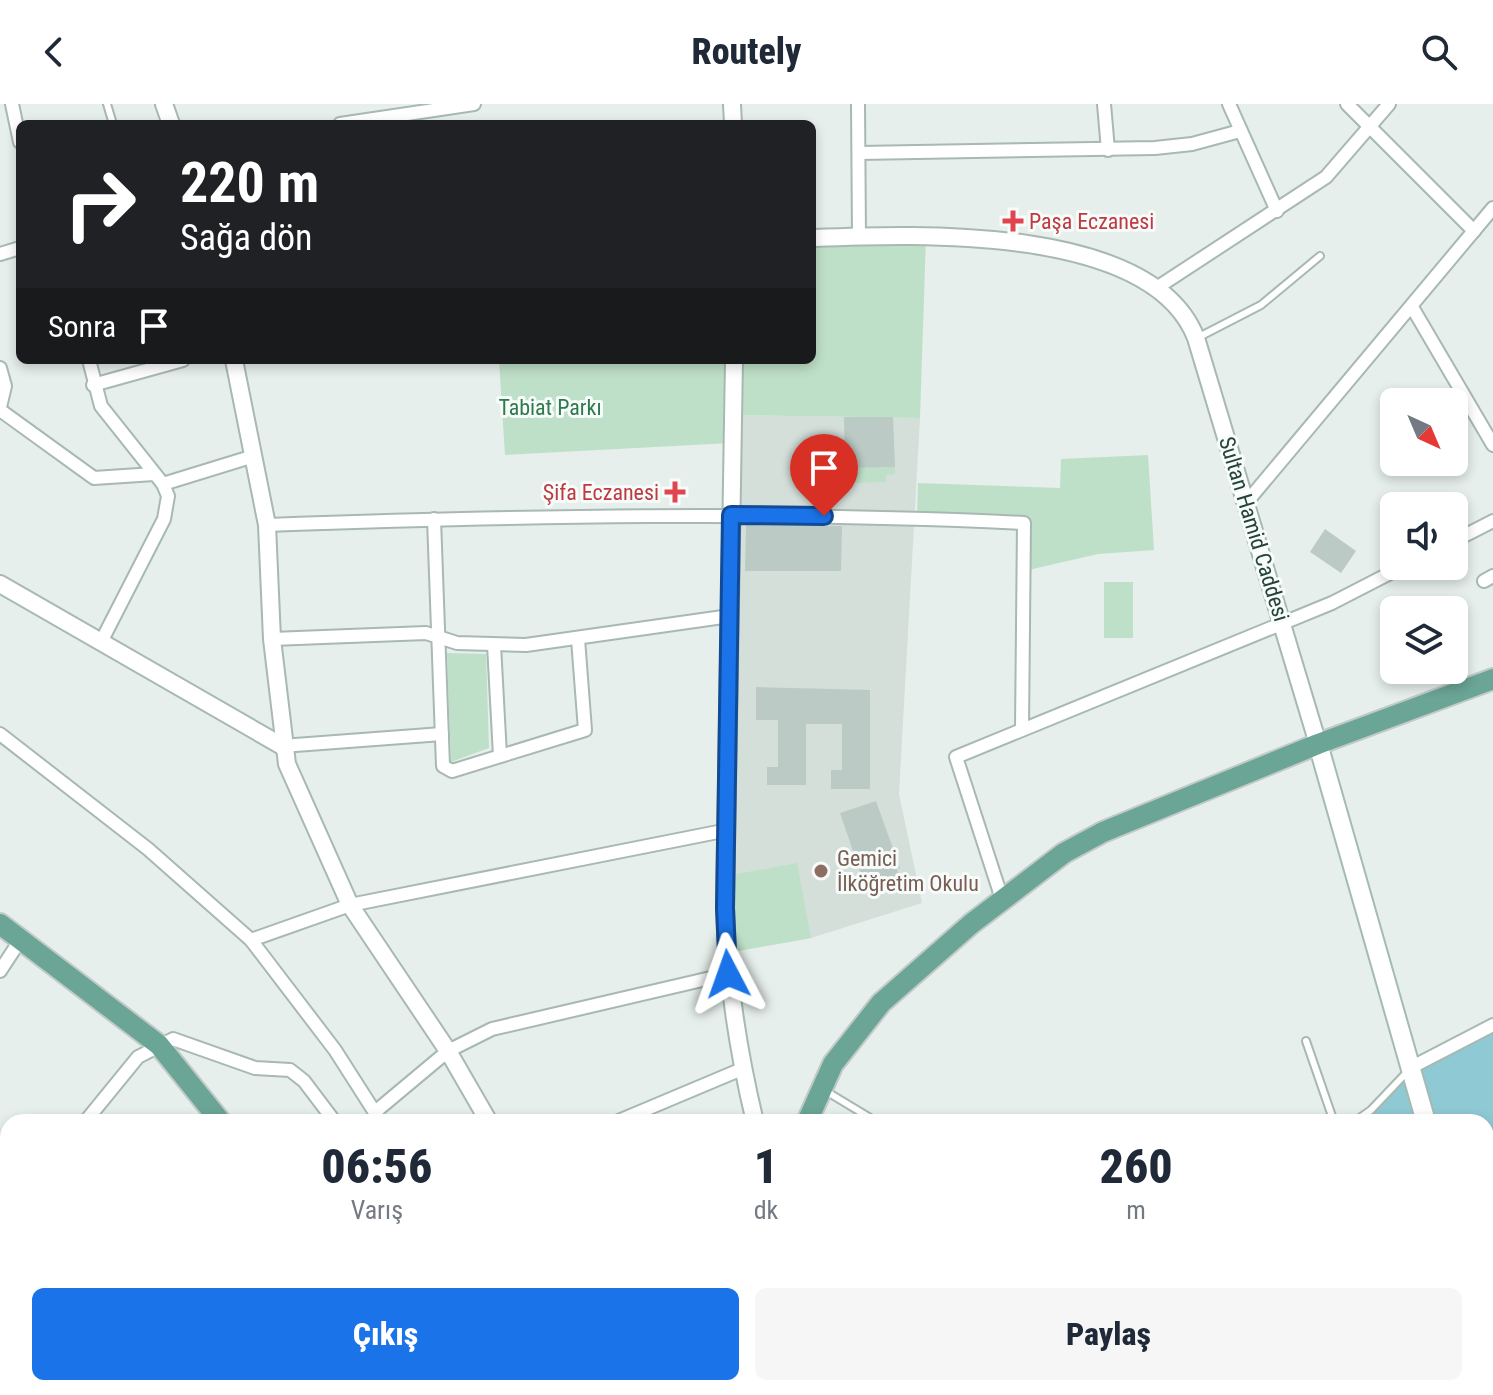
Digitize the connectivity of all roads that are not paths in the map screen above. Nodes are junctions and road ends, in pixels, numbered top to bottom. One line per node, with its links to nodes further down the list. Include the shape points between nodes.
1 (474, 104): 7 (street)
2 (858, 104): 12 (street)
3 (1104, 104): 11 (street)
4 (1229, 104): 10 (street)
5 (1347, 104): 9 (street)
6 (1389, 104): 9 (street)
7 (456, 105): 8 (street)
8 (364, 120)
9 (1369, 126): 14 (street, via 1326,177); 15 (street)
10 (1240, 131): 11 (street, via 1192,144); 14 (street)
11 (1108, 150): 12 (street)
12 (859, 153): 16 (street)
13 (1493, 208): 15 (street)
14 (1277, 211): 19 (street)
15 (1474, 231): 20 (street)
16 (859, 236): 17 (street, Sultan Hamid Caddesi); 19 (street, Sultan Hamid Caddesi, via 1051,247 1106,263)
17 (816, 238)
18 (1320, 256): 21 (lane, via 1261,305)
19 (1158, 287): 21 (street, Sultan Hamid Caddesi, via 1181,310)
20 (1412, 307): 29 (street); 33 (street)
21 (1196, 338): 33 (street, Sultan Hamid Caddesi)
22 (90, 364): 27 (street)
23 (169, 364): 27 (street)
24 (235, 364): 30 (street)
25 (734, 364): 34 (street)
26 (0, 368): 28 (street, via 5,386)
27 (93, 385): 31 (street, via 110,421)
28 (0, 408): 31 (street, via 94,478)
29 (1493, 445)
30 (254, 456): 32 (street); 37 (street)
31 (154, 474): 32 (street)
32 (163, 484): 46 (street, via 168,496 164,519)
33 (1246, 503): 42 (street, Sultan Hamid Caddesi)
34 (731, 515): 35 (street); 41 (street); 49 (street, via 1024,523)
35 (434, 519): 37 (street); 43 (street)
36 (1493, 521): 38 (street)
37 (267, 525): 44 (street)
38 (1468, 534)
39 (1380, 578): 42 (street)
40 (0, 584): 46 (street)
41 (730, 616): 45 (street); 55 (street)
42 (1282, 623): 49 (street); 52 (street, Sultan Hamid Caddesi)
43 (439, 637): 44 (street, via 426,633); 47 (street); 51 (street)
44 (272, 639): 53 (street)
45 (578, 639): 47 (street); 54 (street, via 585,730)
46 (101, 642): 53 (street)
47 (494, 645): 54 (street)
48 (1493, 679): 52 (main road)
49 (1022, 728): 56 (street, via 956,757)
50 (0, 734): 60 (street, via 148,849)
51 (442, 734): 53 (street); 54 (street, via 443,766 452,771)
52 (1318, 744): 56 (main road, via 1082,842); 67 (main road, Sultan Hamid Caddesi)
53 (282, 746): 57 (street)
54 (500, 756)
55 (728, 830): 57 (street); 62 (street)
56 (1002, 899): 69 (main road, via 881,1003 848,1042)
57 (350, 905): 60 (street); 66 (street)
58 (0, 924): 59 (main road)
59 (21, 939): 61 (street); 65 (main road)
60 (251, 940): 73 (street, via 335,1050)
61 (0, 971)
62 (728, 974): 66 (street, via 509,1024); 68 (street)
63 (1493, 1025): 67 (street)
64 (1306, 1041): 80 (lane)
65 (159, 1045): 70 (street, via 138,1057); 71 (main road); 72 (street, via 173,1039 255,1068 290,1070)
66 (448, 1051): 74 (street); 75 (street)
67 (1412, 1067): 81 (lane); 82 (main road, Sultan Hamid Caddesi)
68 (742, 1069): 76 (street); 77 (street)
69 (821, 1088): 78 (main road); 79 (lane)
70 (92, 1114)
71 (215, 1114)
72 (329, 1114)
73 (376, 1114)
74 (381, 1114)
75 (484, 1114)
76 (635, 1114)
77 (753, 1114)
78 (810, 1114)
79 (864, 1114)
80 (1331, 1114)
81 (1365, 1114)
82 (1424, 1114)

